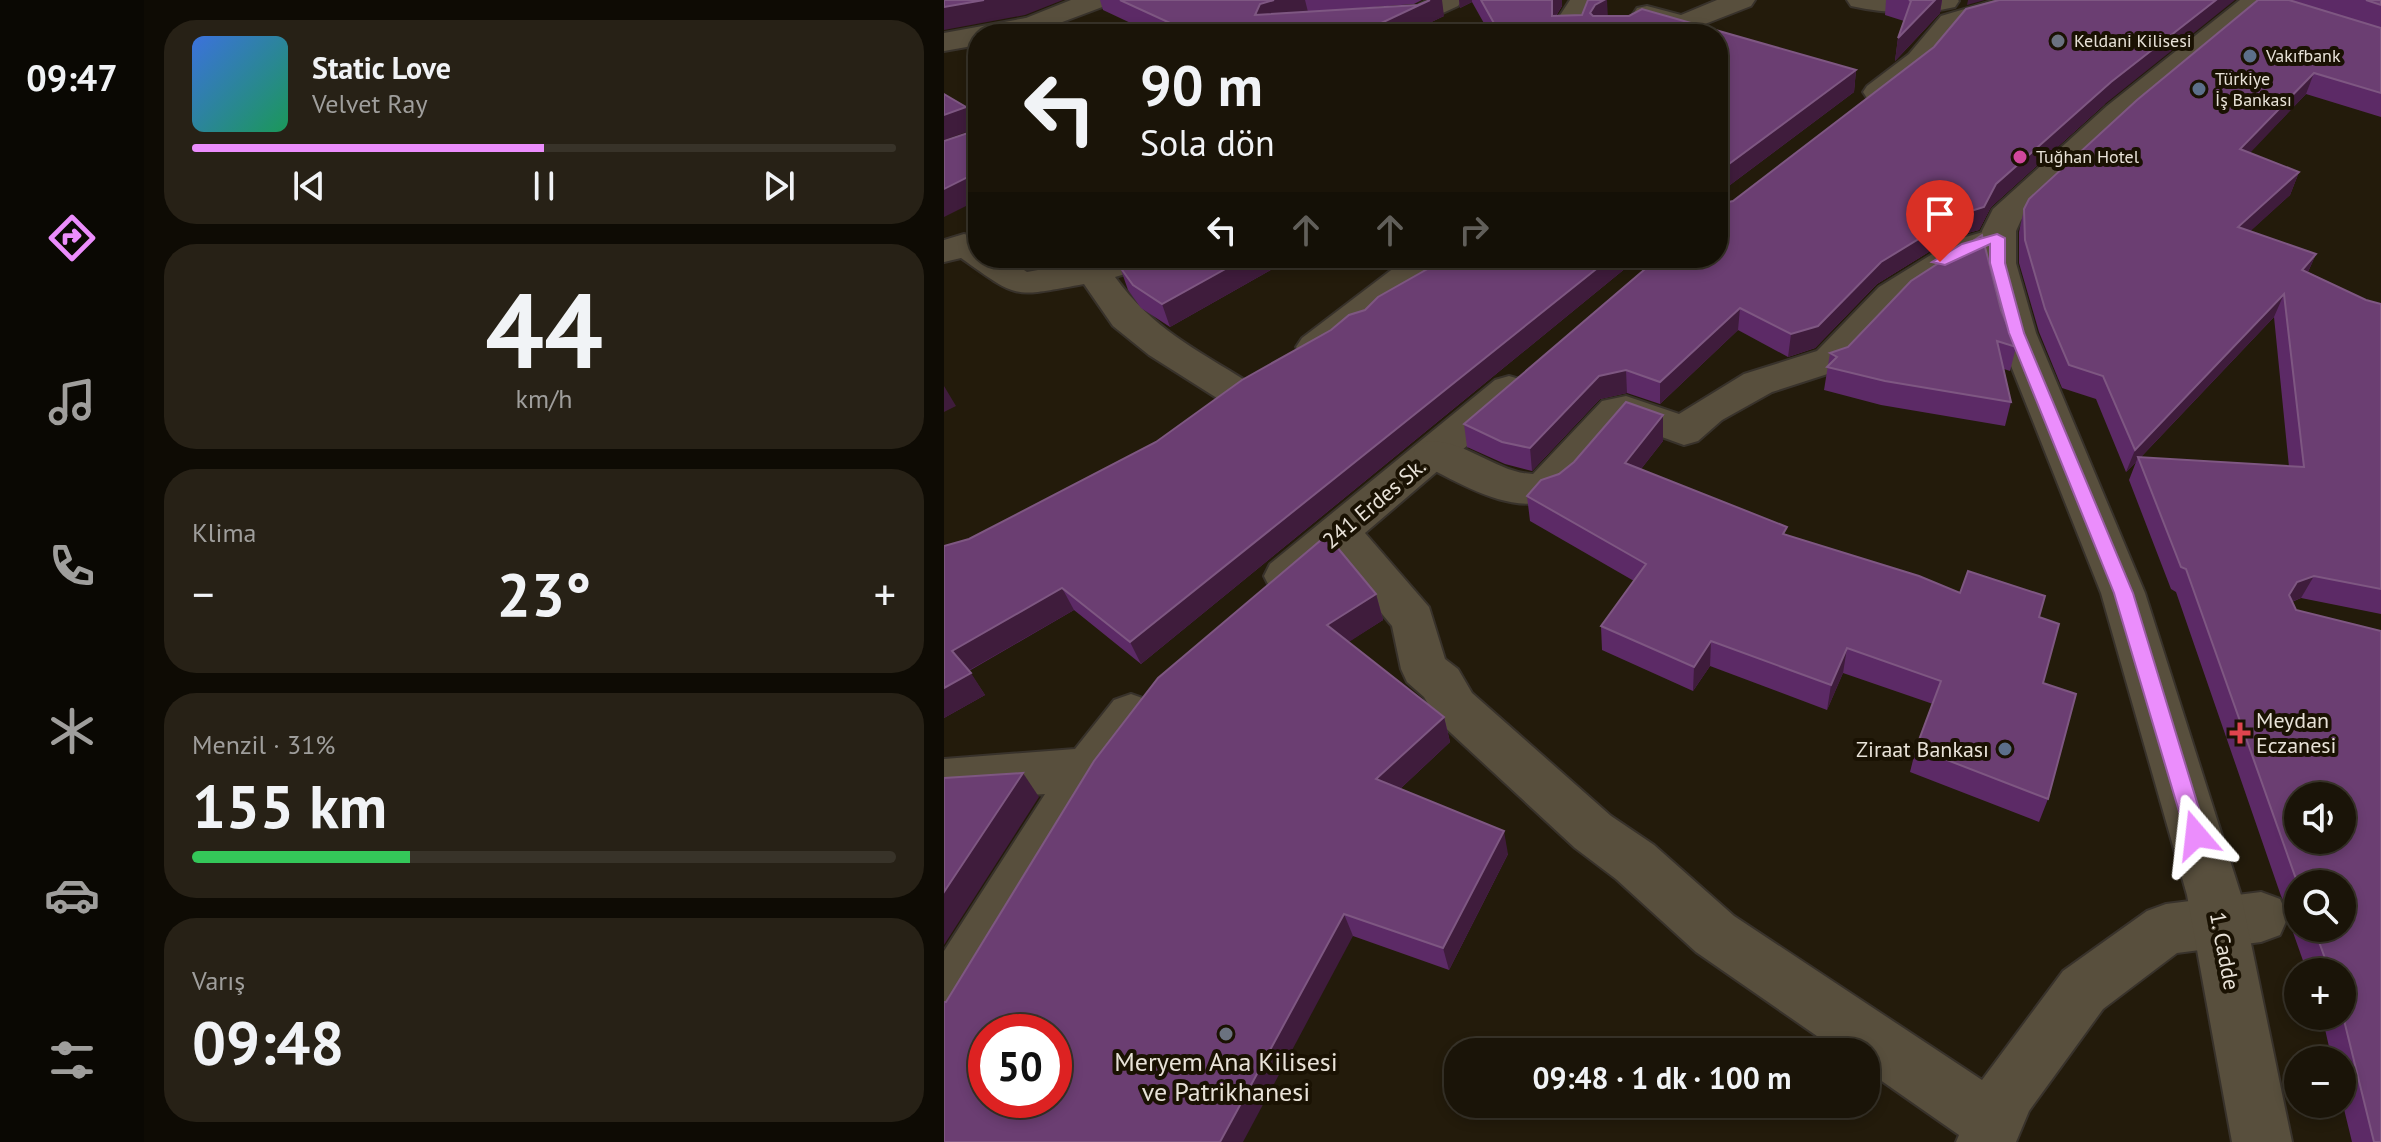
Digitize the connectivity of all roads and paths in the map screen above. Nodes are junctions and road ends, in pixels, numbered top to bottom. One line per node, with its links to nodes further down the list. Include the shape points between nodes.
1 (1095, 0): 10 (street)
2 (1448, 0): 11 (street, via 1421,15)
3 (1584, 0): 12 (street)
4 (1741, 0): 14 (street)
5 (1861, 0): 6 (street, via 1904,6)
6 (1953, 0)
7 (2020, 0): 17 (street, via 1951,22 1919,60)
8 (2257, 0): 18 (street, via 2017,204 2005,216)
9 (1648, 13): 13 (street)
10 (1049, 24)
11 (1305, 24)
12 (1569, 24)
13 (1679, 24)
14 (1684, 24)
15 (968, 38): 16 (street)
16 (944, 42)
17 (1856, 108)
18 (1997, 238): 28 (street, via 1967,247 1892,295 1830,360 1758,383 1684,431 1616,410 1536,492 1518,490); 34 (street, 1. Cadde, via 1998,263 2017,333 2123,593)
19 (968, 247): 20 (street)
20 (944, 252)
21 (998, 268): 24 (street, via 1021,284)
22 (1108, 268): 24 (street)
23 (1416, 268): 26 (street, via 1322,342)
24 (1093, 272): 26 (street, via 1126,318)
25 (1542, 361): 28 (street, 241 Erdes Sk.)
26 (1234, 391): 27 (street)
27 (1198, 417)
28 (1433, 453): 29 (street, 241 Erdes Sk.)
29 (1339, 532): 30 (street, 241 Erdes Sk.); 36 (street, via 1413,620 1424,669 1441,683 1455,707 1515,763 1715,934)
30 (1257, 600)
31 (1151, 687): 32 (street)
32 (1088, 769): 33 (street); 35 (street)
33 (944, 780)
34 (2240, 918): 36 (street, via 2166,929 2083,990 2007,1091); 37 (street, 1. Cadde)
35 (944, 1002)
36 (1990, 1132)
37 (2262, 1142)

